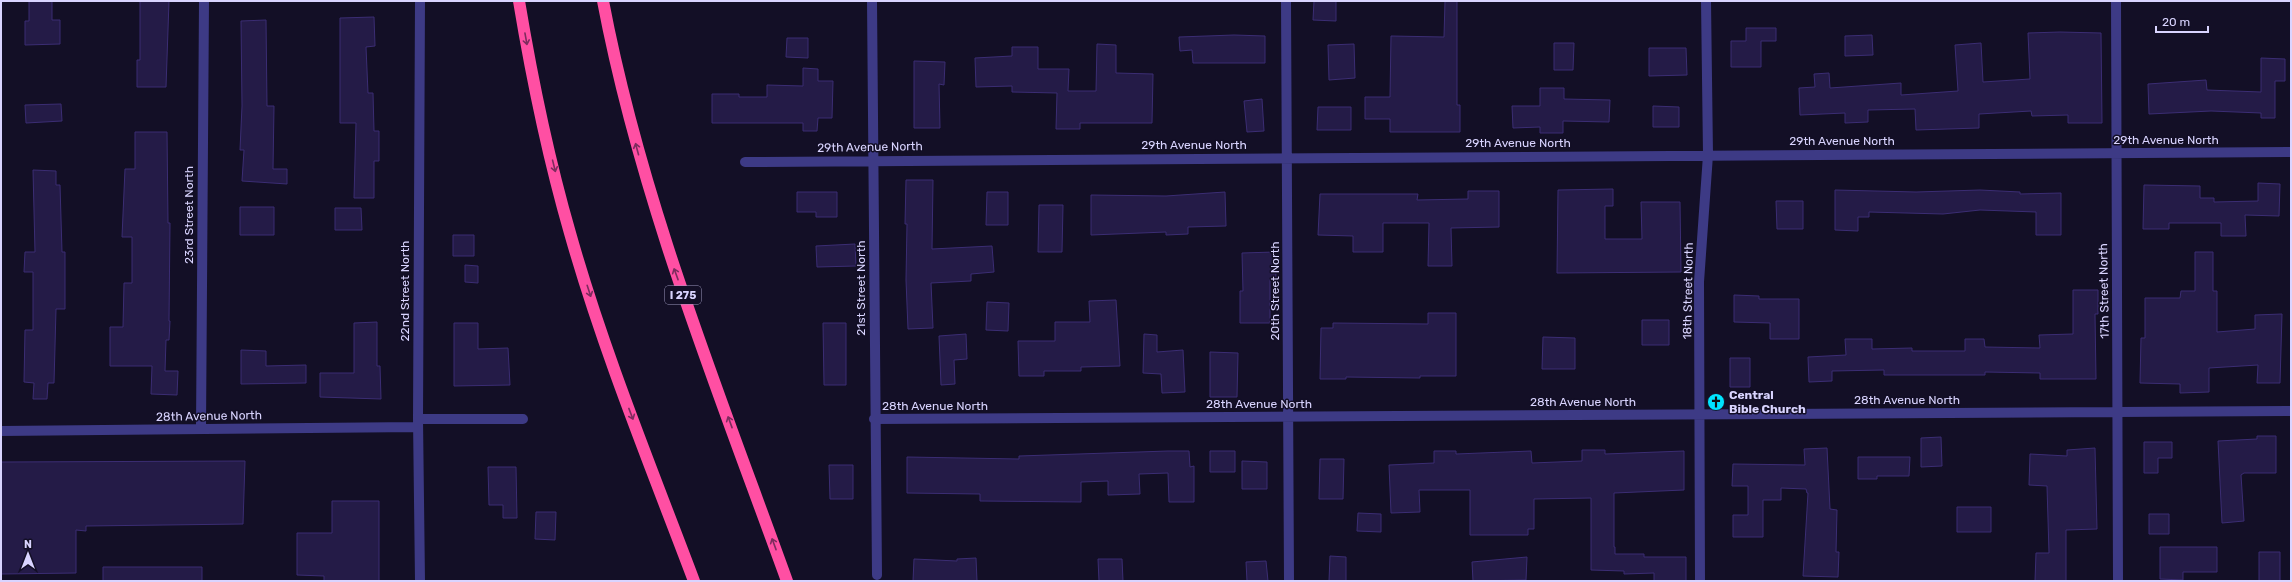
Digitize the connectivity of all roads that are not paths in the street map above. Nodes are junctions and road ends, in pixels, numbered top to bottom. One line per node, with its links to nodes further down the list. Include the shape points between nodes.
1 (204, 1): 22 (street, 23rd Street North)
2 (420, 1): 21 (street, 22nd Street North)
3 (519, 1): 26 (highway, one-way to 26, via 532,80 570,234 620,386)
4 (603, 1): 27 (highway, I 275, one-way to 4, via 648,191 615,62)
5 (872, 1): 13 (street, 21st Street North)
6 (1286, 1): 12 (street, 20th Street North)
7 (1706, 1): 11 (street, 18th Street North)
8 (2116, 1): 10 (street, 17th Street North)
9 (2291, 152): 10 (street, 29th Avenue North)
10 (2116, 153): 11 (street, 29th Avenue North); 16 (street, 17th Street North)
11 (1708, 155): 12 (street, 29th Avenue North); 17 (street, 18th Street North, via 1699,282)
12 (1287, 158): 13 (street, 29th Avenue North); 18 (street, 20th Street North)
13 (873, 160): 14 (street, 29th Avenue North); 20 (street, 21st Street North)
14 (745, 162)
15 (2291, 411): 16 (street, 28th Avenue North)
16 (2118, 412): 17 (street, 28th Avenue North); 30 (street, 17th Street North)
17 (1700, 414): 18 (street, 28th Avenue North); 29 (street, 18th Street North)
18 (1288, 417): 20 (street, 28th Avenue North); 28 (street, 20th Street North)
19 (523, 419): 21 (street, 28th Avenue North)
20 (874, 419): 24 (street, 21st Street North)
21 (418, 423): 22 (street, 28th Avenue North); 25 (street, 22nd Street North)
22 (201, 429): 23 (street, 28th Avenue North)
23 (1, 431)
24 (877, 574)
25 (420, 581)
26 (694, 581)
27 (787, 581)
28 (1289, 581)
29 (1700, 581)
30 (2118, 581)

